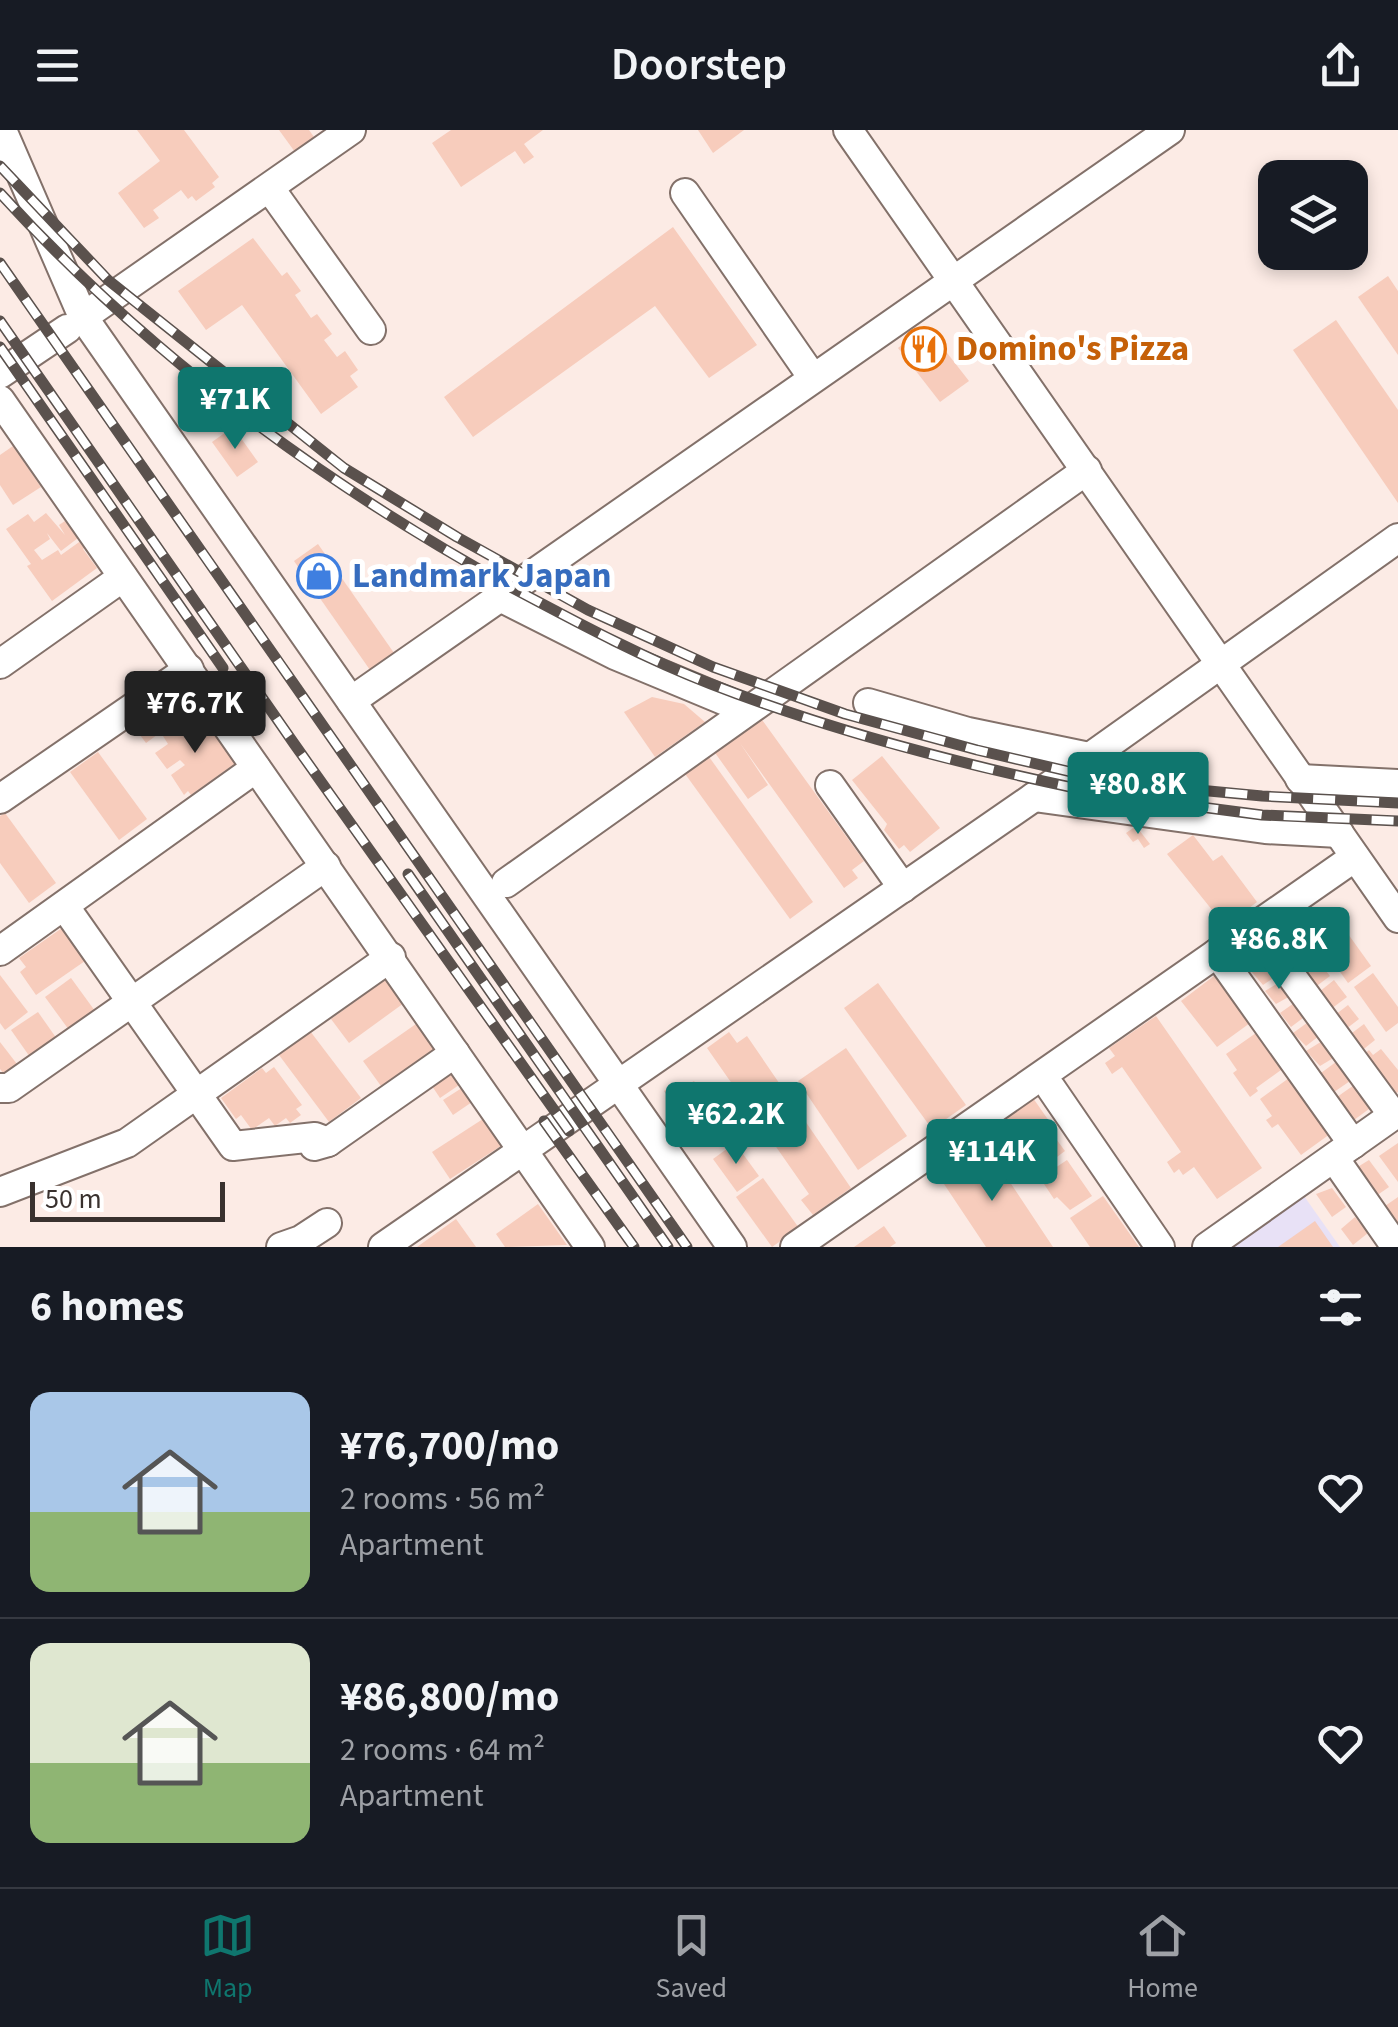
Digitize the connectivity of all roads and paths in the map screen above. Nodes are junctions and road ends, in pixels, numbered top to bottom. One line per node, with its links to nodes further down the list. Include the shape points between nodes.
1 (2, 130): 8 (street)
2 (351, 130): 8 (street)
3 (848, 130): 7 (street)
4 (1170, 130): 7 (street)
5 (685, 194): 11 (street)
6 (276, 196): 9 (street)
7 (954, 280): 11 (street); 13 (street)
8 (75, 323): 10 (street); 20 (street)
9 (371, 330)
10 (0, 374)
11 (813, 378): 16 (street)
12 (5, 416): 15 (street)
13 (1087, 470): 17 (street); 33 (street)
14 (1398, 538): 17 (street)
15 (123, 577): 18 (street); 19 (street)
16 (500, 597): 20 (street); 22 (street)
17 (1220, 663): 23 (street); 25 (street)
18 (0, 664)
19 (190, 669): 24 (street); 29 (street)
20 (350, 701): 43 (street)
21 (868, 703): 23 (street)
22 (733, 704)
23 (1090, 758): 28 (street)
24 (256, 768): 32 (street); 35 (street)
25 (1300, 779): 26 (street); 30 (street)
26 (1398, 784)
27 (830, 785): 34 (street)
28 (1034, 797): 30 (street); 34 (street)
29 (0, 799)
30 (1339, 833): 31 (street)
31 (1355, 857): 36 (street); 38 (street)
32 (326, 866): 40 (street); 41 (street)
33 (506, 883)
34 (903, 888): 43 (street)
35 (65, 907): 37 (street); 41 (street)
36 (1398, 918)
37 (0, 951)
38 (1217, 953): 49 (street); 56 (street)
39 (1276, 954): 47 (street)
40 (390, 958): 42 (street); 46 (street)
41 (133, 1001): 44 (street); 46 (street)
42 (455, 1053): 46 (street, via 321,1144 315,1138 233,1146); 48 (street)
43 (618, 1084): 48 (street); 55 (street)
44 (0, 1088)
45 (1051, 1088): 57 (street)
46 (198, 1095): 50 (street, via 128,1143)
47 (1396, 1114): 49 (street)
48 (523, 1150): 53 (street); 54 (street)
49 (1343, 1151): 58 (street); 59 (street)
50 (0, 1192)
51 (327, 1223): 52 (street)
52 (296, 1245)
53 (383, 1247)
54 (590, 1247)
55 (732, 1247)
56 (795, 1247)
57 (1160, 1247)
58 (1207, 1247)
59 (1396, 1247)

